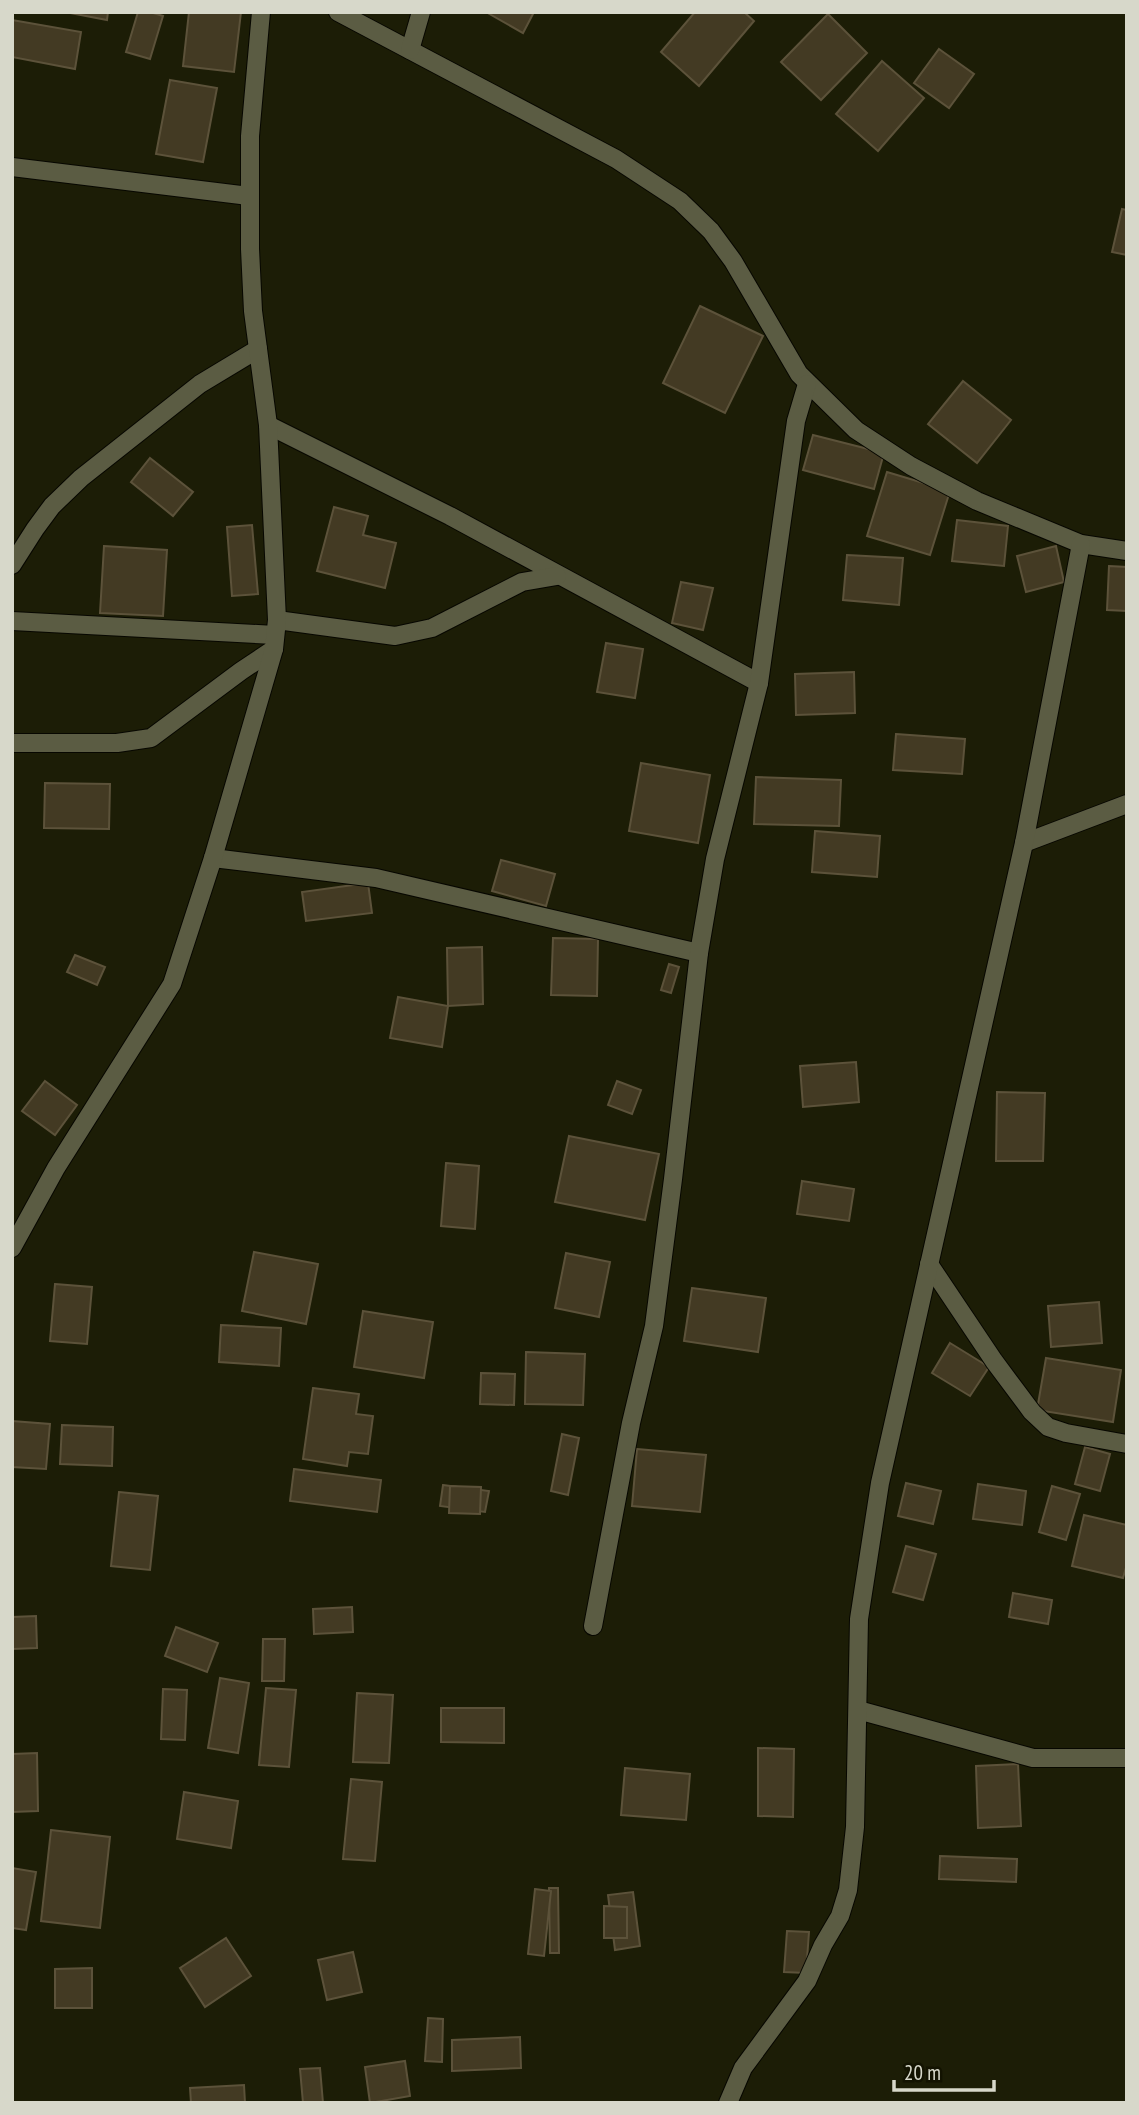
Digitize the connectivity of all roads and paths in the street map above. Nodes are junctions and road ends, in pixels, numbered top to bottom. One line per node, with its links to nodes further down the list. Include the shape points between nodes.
1 (261, 12): 6 (street)
2 (338, 12): 4 (street)
3 (421, 12): 4 (street)
4 (411, 50): 8 (street, via 616,159 680,201 733,261)
5 (12, 167): 6 (street)
6 (249, 196): 7 (street)
7 (258, 349): 9 (street); 12 (street, via 200,384 81,478 34,528)
8 (807, 384): 10 (street, via 856,430 911,466 977,501); 16 (street, via 796,421)
9 (268, 425): 13 (street, via 450,516); 15 (street)
10 (1081, 544): 11 (street); 19 (street)
11 (1127, 551)
12 (12, 565)
13 (557, 576): 15 (street, via 522,582 432,628 395,636); 16 (street)
14 (12, 621): 15 (street)
15 (275, 635): 17 (street, via 240,671 151,738); 20 (street)
16 (759, 683): 21 (street, via 715,859)
17 (12, 743)
18 (1127, 804): 19 (street)
19 (1024, 843): 23 (street)
20 (213, 858): 21 (street, via 376,878); 22 (street, via 172,984 56,1168)
21 (699, 953): 25 (street, via 654,1326)
22 (12, 1248)
23 (929, 1264): 24 (street, via 994,1361 1048,1427); 26 (street, via 880,1483 859,1619)
24 (1127, 1444)
25 (593, 1626)
26 (858, 1710): 27 (street, via 1033,1758); 28 (street, via 855,1827 848,1890 840,1916 807,1981 743,2068)
27 (1127, 1758)
28 (728, 2103)

